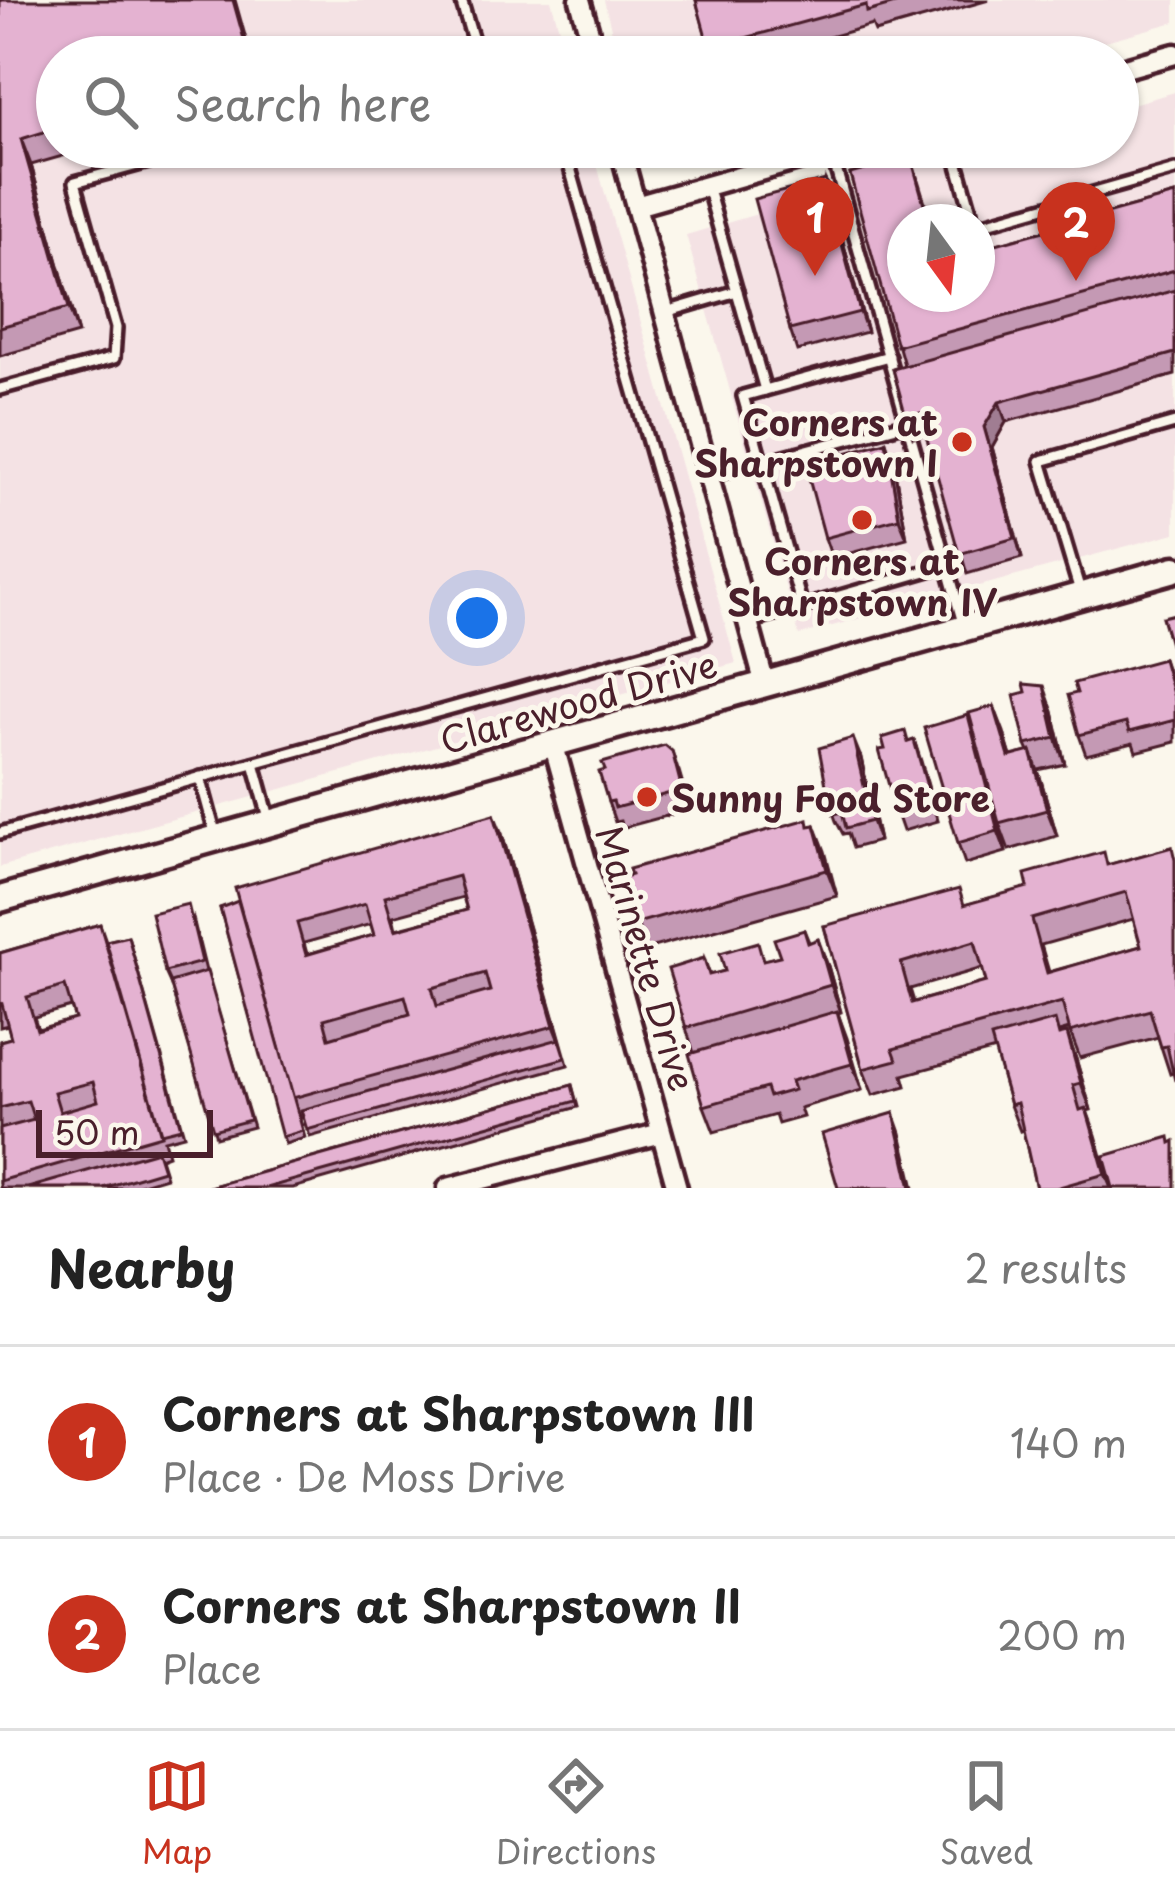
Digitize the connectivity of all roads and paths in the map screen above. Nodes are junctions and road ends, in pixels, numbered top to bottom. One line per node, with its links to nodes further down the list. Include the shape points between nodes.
1 (461, 0): 3 (lane)
2 (580, 0): 4 (street)
3 (472, 36)
4 (590, 36)
5 (1175, 54): 6 (street)
6 (1139, 64)
7 (127, 168): 23 (lane, via 75,182 116,328 114,358)
8 (570, 168): 37 (lane, via 704,638)
9 (626, 168): 16 (street)
10 (771, 168): 14 (street)
11 (843, 168): 20 (lane)
12 (959, 168): 15 (lane)
13 (1175, 170): 17 (lane)
14 (707, 186): 16 (street); 18 (lane)
15 (970, 204)
16 (636, 206): 19 (street)
17 (995, 219)
18 (737, 291): 19 (lane); 24 (lane)
19 (666, 312): 28 (street)
20 (889, 356): 22 (lane); 24 (lane)
21 (916, 373): 22 (lane)
22 (895, 379): 25 (lane)
23 (0, 389)
24 (765, 390): 27 (lane, via 743,396)
25 (908, 423): 27 (lane); 29 (lane)
26 (1175, 423): 31 (lane, via 1041,461)
27 (761, 461): 28 (lane); 32 (lane)
28 (710, 476): 33 (street)
29 (947, 565): 32 (lane); 34 (lane)
30 (1175, 569): 31 (street, Clarewood Drive)
31 (1082, 596): 34 (street, Clarewood Drive)
32 (802, 606): 33 (lane)
33 (748, 622): 35 (street)
34 (965, 628): 35 (street, Clarewood Drive)
35 (765, 685): 36 (street, Clarewood Drive)
36 (554, 746): 39 (street, Clarewood Drive); 43 (street, Marinette Drive)
37 (254, 763): 38 (lane); 39 (lane)
38 (200, 777): 40 (lane); 41 (lane)
39 (271, 825): 41 (street, Clarewood Drive)
40 (0, 833)
41 (217, 840): 42 (street, Clarewood Drive)
42 (0, 899)
43 (661, 1133): 44 (street); 45 (street, Marinette Drive)
44 (448, 1188)
45 (677, 1188)

